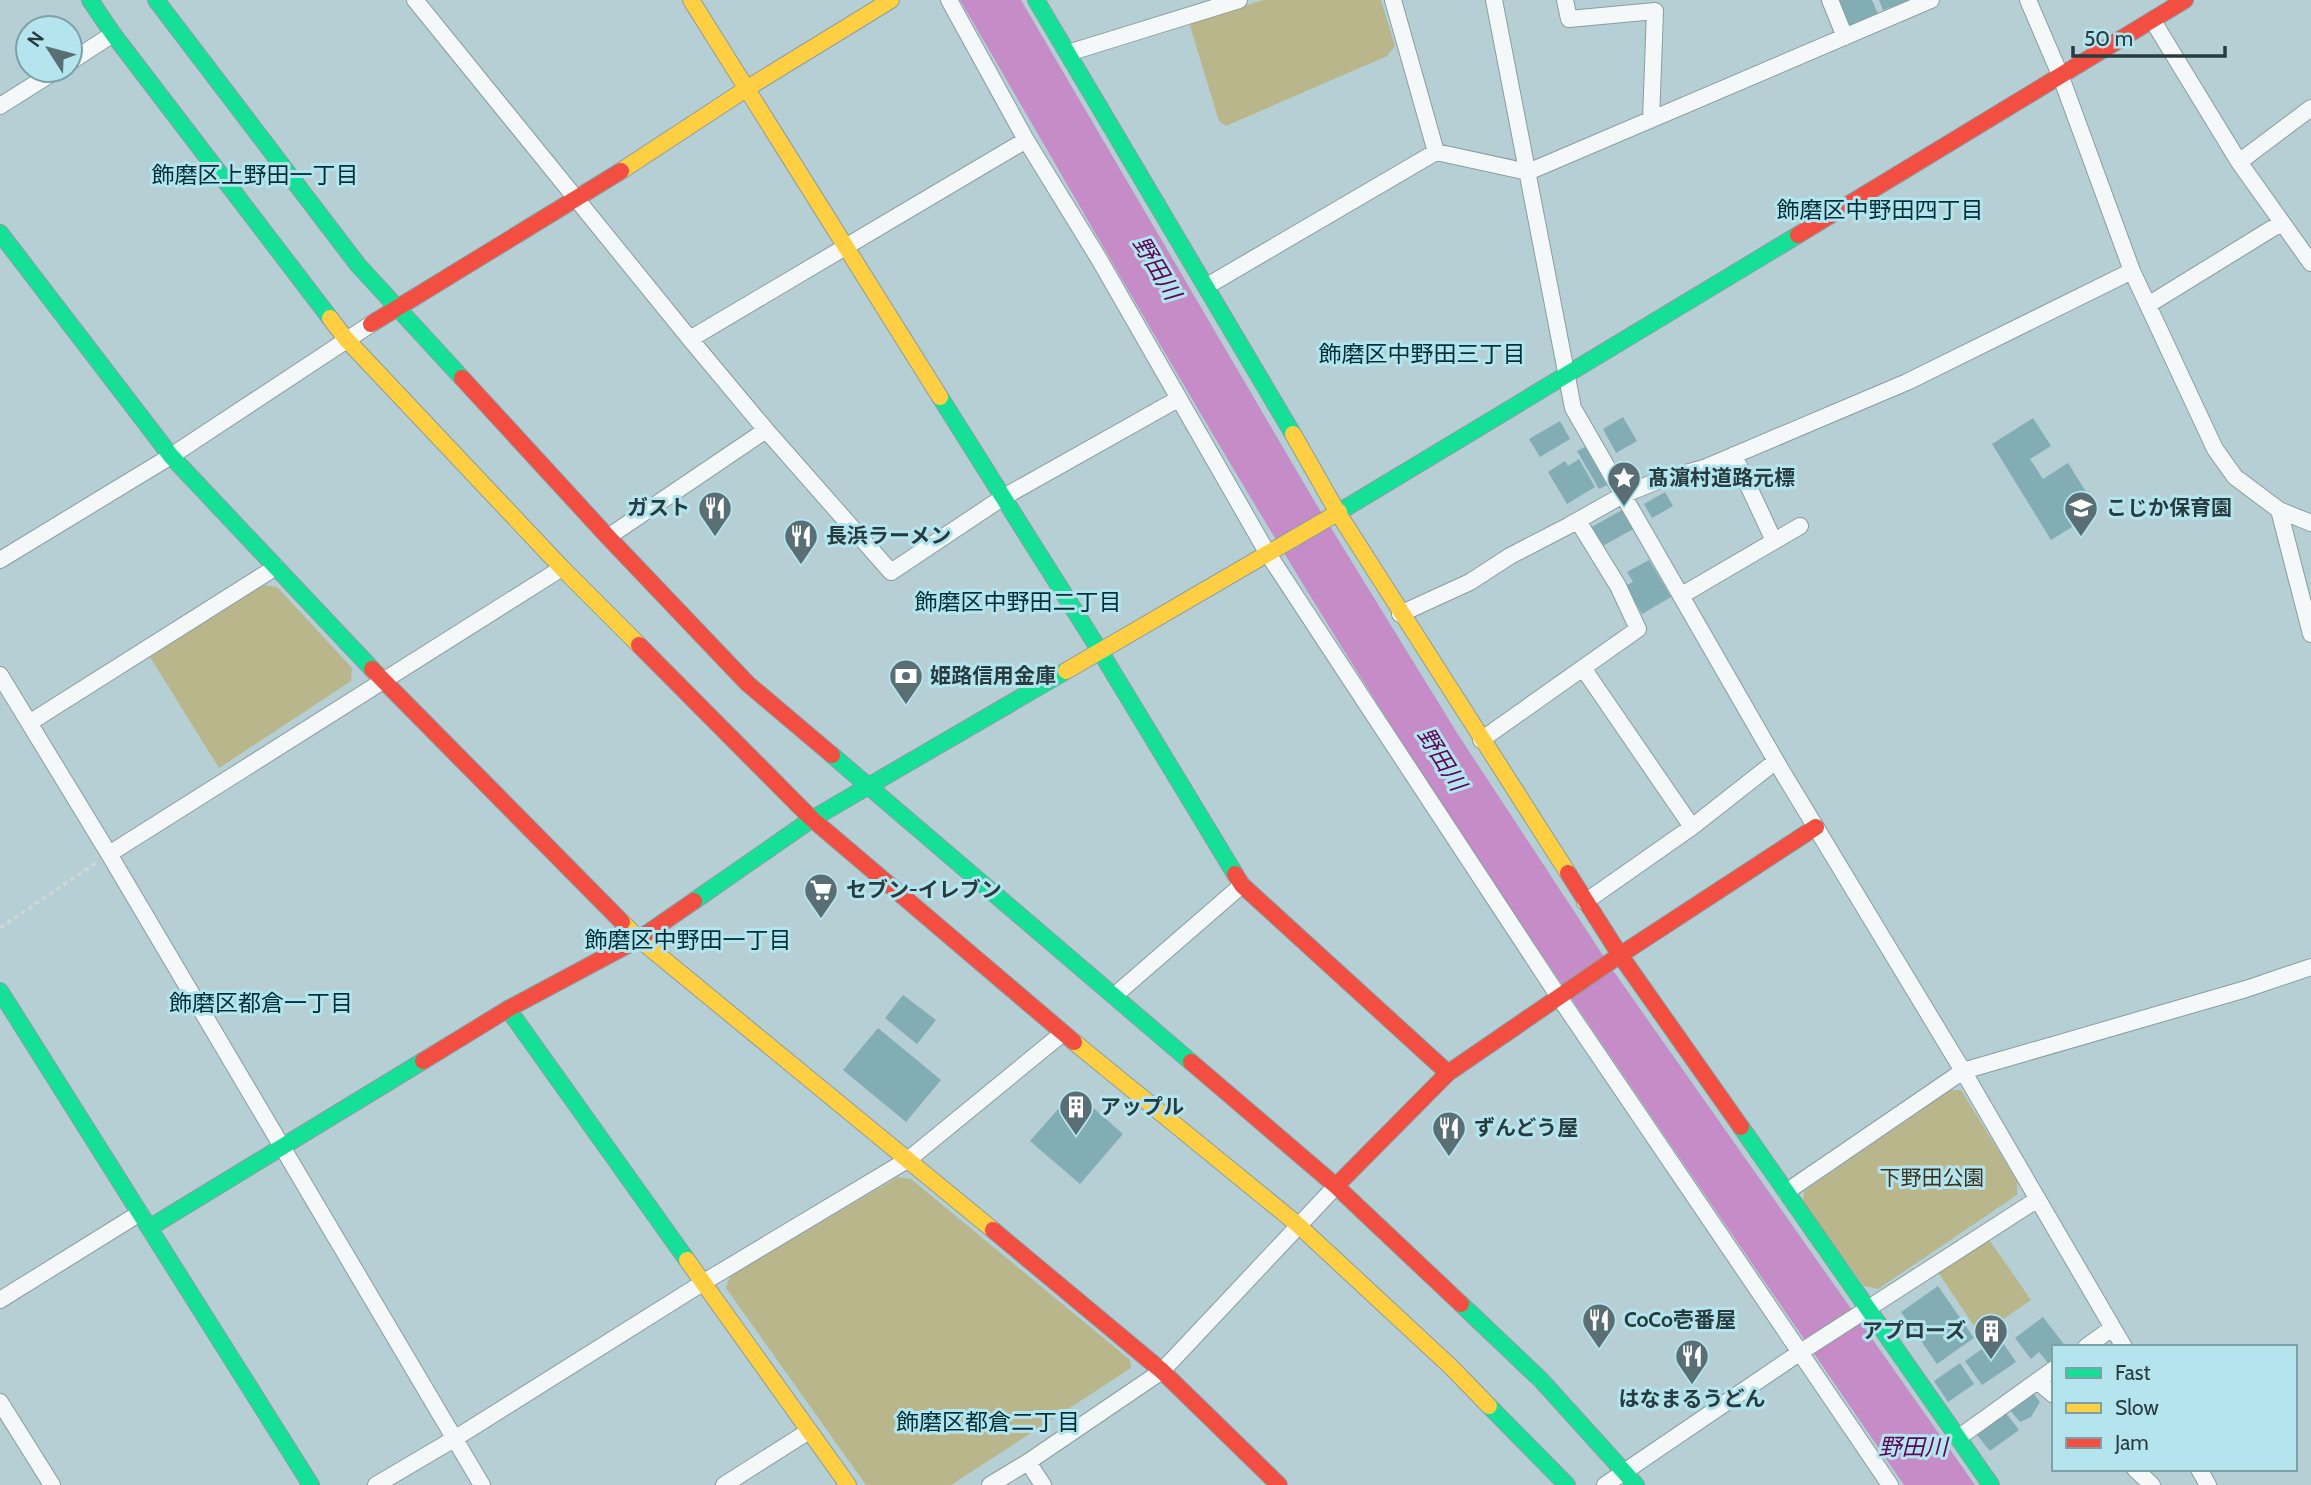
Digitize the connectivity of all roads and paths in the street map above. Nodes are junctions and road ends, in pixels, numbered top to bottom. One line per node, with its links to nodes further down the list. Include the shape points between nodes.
1 (90, 0): 17 (street)
2 (415, 0): 31 (street)
3 (691, 0): 23 (street)
4 (891, 0): 23 (street)
5 (948, 0): 27 (street)
6 (1036, 0): 20 (street)
7 (1239, 0): 20 (street)
8 (1393, 0): 28 (street)
9 (1494, 0): 30 (street)
10 (1565, 0): 26 (street, via 1569,19 1655,11)
11 (1830, 0): 18 (street)
12 (1931, 0): 18 (street)
13 (2028, 0): 21 (street)
14 (2185, 0): 16 (street)
15 (160, 1): 39 (street, via 358,265)
16 (2153, 21): 21 (street); 29 (street)
17 (113, 34): 19 (street); 40 (street)
18 (1845, 37): 26 (street)
19 (84, 53)
20 (1068, 53): 37 (street)
21 (2061, 77): 36 (street); 42 (street)
22 (35, 84): 24 (street)
23 (746, 89): 31 (street); 34 (street)
24 (0, 106)
25 (2311, 108): 29 (street)
26 (1650, 120): 30 (street)
27 (1026, 140): 34 (street); 43 (street)
28 (1436, 152): 30 (street); 37 (street)
29 (2239, 162): 32 (street)
30 (1528, 172): 42 (street)
31 (576, 200): 39 (street); 41 (street)
32 (2281, 223): 35 (street); 38 (street)
33 (0, 233): 46 (street)
34 (847, 246): 41 (street); 48 (street)
35 (2311, 262)
36 (2132, 271): 38 (street); 45 (street, via 1907,382)
37 (1207, 286): 50 (street)
38 (2148, 305): 49 (street, via 2215,449 2235,477)
39 (399, 306): 40 (street); 54 (street)
40 (346, 339): 46 (street); 59 (street)
41 (690, 339): 44 (street)
42 (1567, 375): 47 (street, via 1573,408); 50 (street)
43 (1178, 399): 48 (street); 56 (street)
44 (766, 430): 48 (street, via 891,572); 54 (street)
45 (1734, 455): 47 (street); 55 (street)
46 (171, 456): 57 (street); 58 (street)
47 (1623, 495): 51 (street); 60 (street)
48 (1002, 498): 63 (street)
49 (2279, 510): 52 (street); 62 (street)
50 (1338, 513): 56 (street); 61 (street)
51 (1578, 521): 61 (street, via 1469,582); 64 (street, via 1638,629)
52 (2311, 523)
53 (1801, 526): 55 (street)
54 (608, 537): 70 (street, via 748,684)
55 (1774, 541): 60 (street)
56 (1268, 554): 63 (street); 83 (street)
57 (0, 560)
58 (276, 567): 66 (street); 67 (street)
59 (562, 569): 66 (street); 71 (street)
60 (1682, 595): 69 (street)
61 (1400, 614): 68 (street)
62 (2311, 634)
63 (1100, 651): 70 (street); 75 (street)
64 (1583, 668): 68 (street); 72 (street)
65 (0, 675): 67 (street)
66 (383, 680): 74 (street); 78 (street)
67 (29, 723): 74 (street)
68 (1481, 740): 76 (street)
69 (1776, 761): 72 (street); 73 (street)
70 (867, 787): 71 (street); 82 (street)
71 (812, 820): 78 (street); 85 (street)
72 (1692, 827): 76 (street)
73 (1816, 827): 79 (street); 86 (street)
74 (110, 855): 77 (path); 88 (street)
75 (1242, 885): 82 (street); 87 (street)
76 (1585, 902): 79 (street)
77 (0, 928)
78 (639, 939): 84 (street); 89 (street)
79 (1620, 955): 83 (street); 91 (street)
80 (2311, 967): 86 (street)
81 (0, 990): 93 (street)
82 (1114, 996): 90 (street)
83 (1559, 997): 87 (street); 102 (street)
84 (508, 1009): 88 (street); 96 (street)
85 (1063, 1033): 89 (street); 94 (street)
86 (1963, 1071): 91 (street); 92 (street)
87 (1448, 1073): 90 (street)
88 (282, 1147): 95 (street); 110 (street)
89 (909, 1158): 96 (street); 104 (street)
90 (1336, 1186): 94 (street); 112 (street, via 1541,1380)
91 (1786, 1192): 98 (street)
92 (2038, 1199): 98 (street); 99 (street)
93 (140, 1213): 95 (street); 97 (street)
94 (1297, 1224): 104 (street); 123 (street, via 1450,1366)
95 (149, 1228): 115 (street)
96 (704, 1282): 108 (street); 110 (street)
97 (0, 1300)
98 (1870, 1309): 102 (street); 109 (street)
99 (2112, 1328): 100 (street); 101 (street)
100 (2089, 1345)
101 (2123, 1345)
102 (1799, 1353): 112 (street); 126 (street)
103 (2052, 1370): 105 (street)
104 (1162, 1371): 111 (street); 122 (street)
105 (2037, 1381): 106 (street); 109 (street)
106 (2052, 1393)
107 (0, 1402): 114 (street)
108 (809, 1431): 118 (street); 119 (street)
109 (1958, 1438): 127 (street)
110 (454, 1440): 116 (street); 117 (street)
111 (1028, 1462): 120 (street); 121 (street)
112 (1625, 1471): 124 (street); 125 (street)
113 (2137, 1471): 128 (street)
114 (45, 1482)
115 (311, 1485)
116 (376, 1485)
117 (482, 1485)
118 (724, 1485)
119 (848, 1485)
120 (990, 1485)
121 (1043, 1485)
122 (1279, 1485)
123 (1567, 1485)
124 (1605, 1485)
125 (1636, 1485)
126 (1890, 1485)
127 (1991, 1485)
128 (2152, 1485)

